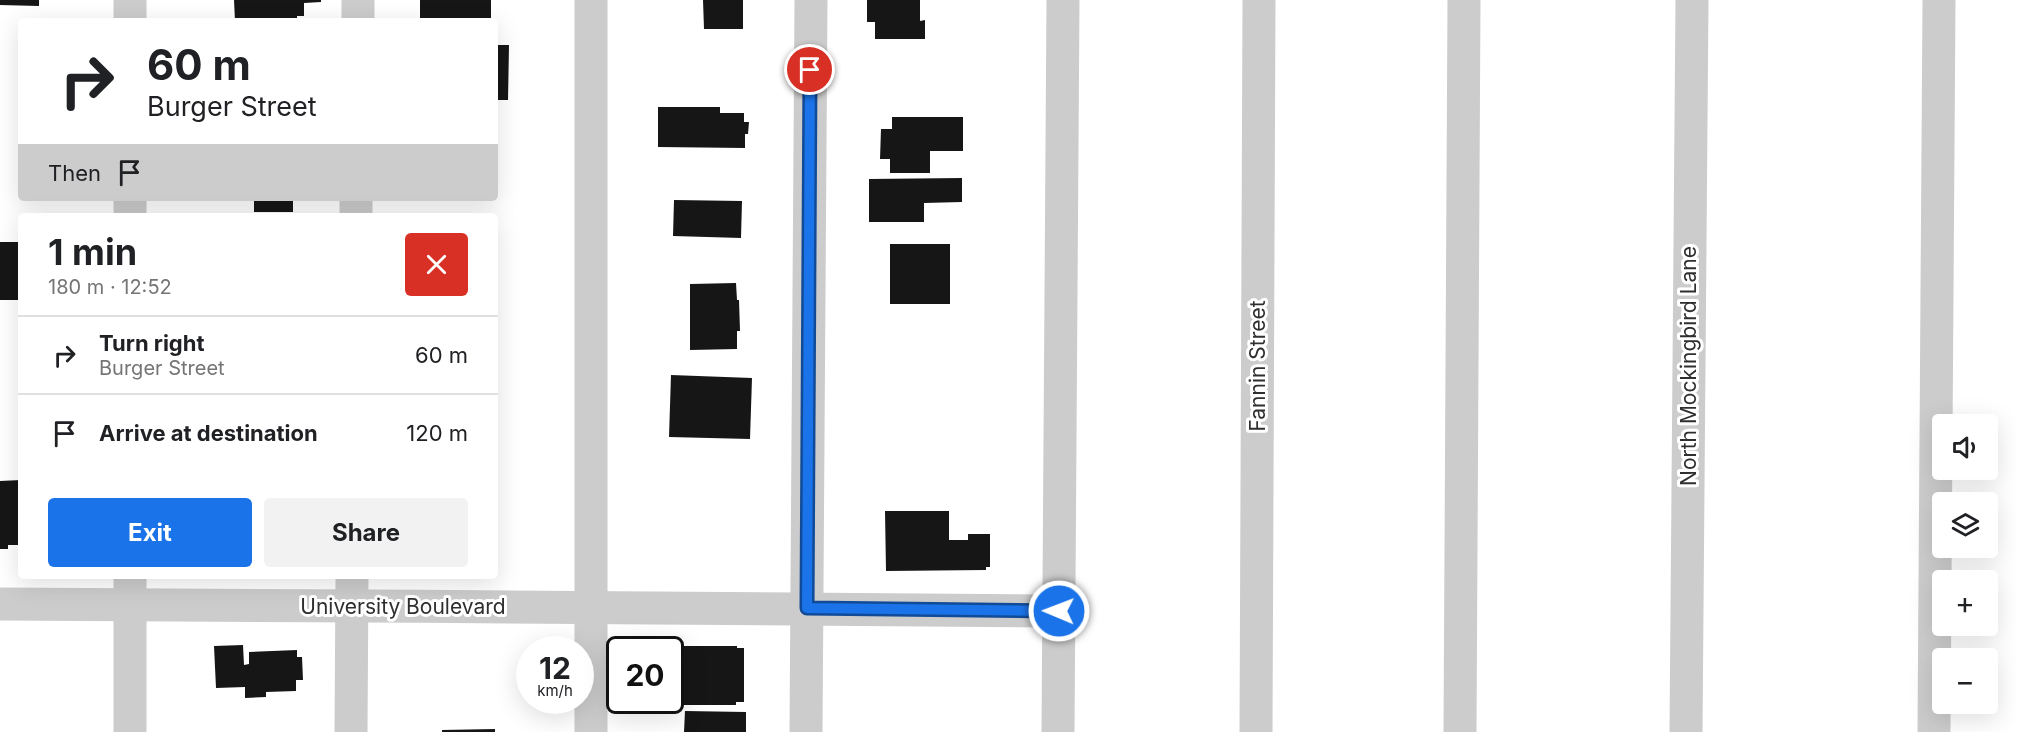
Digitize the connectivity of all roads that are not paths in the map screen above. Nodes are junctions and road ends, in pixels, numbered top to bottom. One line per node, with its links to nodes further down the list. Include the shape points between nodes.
1 (130, 0): 10 (street)
2 (358, 0): 11 (street)
3 (591, 0): 15 (street)
4 (811, 0): 16 (street)
5 (1063, 0): 17 (street)
6 (1259, 0): 23 (street, Fannin Street)
7 (1464, 0): 24 (street)
8 (1692, 0): 25 (street, North Mockingbird Lane)
9 (1939, 0): 26 (street)
10 (130, 18)
11 (358, 18)
12 (130, 591): 13 (street, University Boulevard); 14 (street, University Boulevard); 18 (street)
13 (352, 592): 15 (street, University Boulevard); 19 (street)
14 (0, 604)
15 (591, 608): 16 (street, University Boulevard); 20 (street)
16 (807, 608): 17 (street, University Boulevard); 21 (street)
17 (1059, 611): 22 (street)
18 (130, 732)
19 (351, 732)
20 (591, 732)
21 (806, 732)
22 (1058, 732)
23 (1256, 732)
24 (1460, 732)
25 (1686, 732)
26 (1934, 732)

